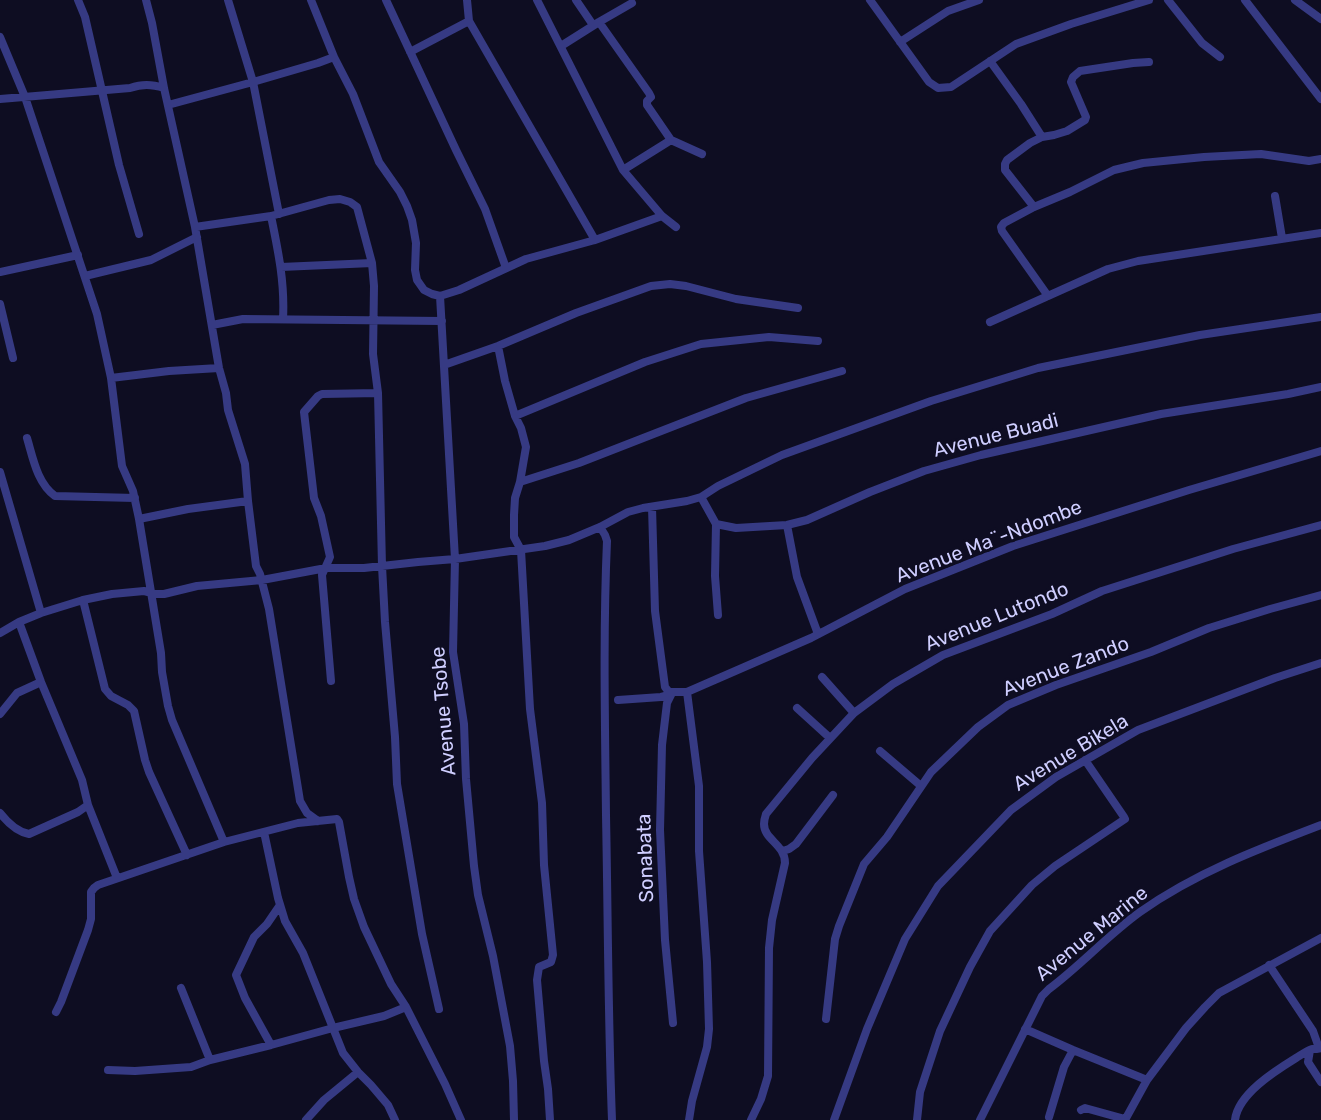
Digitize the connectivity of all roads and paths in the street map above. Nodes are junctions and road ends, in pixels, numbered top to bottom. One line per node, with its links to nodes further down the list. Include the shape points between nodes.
1 (78, 0): 29 (street)
2 (146, 0): 28 (street)
3 (228, 0): 27 (street)
4 (311, 0): 23 (street)
5 (386, 0): 22 (street)
6 (467, 0): 17 (street)
7 (537, 0): 21 (street)
8 (576, 0): 18 (street)
9 (870, 0): 20 (street)
10 (979, 0): 20 (street, via 948,11)
11 (1149, 0): 25 (street, via 1016,44)
12 (1168, 0): 24 (street, via 1202,43)
13 (1245, 0): 32 (street)
14 (1295, 0): 16 (street)
15 (633, 3): 18 (street)
16 (1321, 19)
17 (469, 21): 22 (street); 49 (street)
18 (596, 24): 21 (street); 35 (street, via 649,93 647,105)
19 (0, 37): 30 (street)
20 (900, 42): 25 (street, via 929,82 938,88 951,87)
21 (561, 46): 38 (street)
22 (410, 52): 53 (street, via 485,209)
23 (334, 57): 27 (street); 56 (street, via 379,162 407,206 416,243 417,280 424,290)
24 (1220, 57)
25 (990, 61): 34 (street)
26 (1149, 62): 34 (street, via 1080,71 1071,82 1085,120 1067,131)
27 (253, 82): 33 (street); 41 (street)
28 (164, 87): 29 (street, via 146,84); 33 (street)
29 (102, 90): 30 (street); 46 (street)
30 (25, 97): 31 (street); 50 (street)
31 (0, 99)
32 (1321, 99)
33 (168, 105): 43 (street)
34 (1042, 137): 40 (street, via 1007,160 1004,168)
35 (671, 140): 36 (street); 38 (street)
36 (702, 154)
37 (1321, 159): 40 (street, via 1261,154 1143,163 1114,170)
38 (622, 170): 42 (street)
39 (1275, 196): 48 (street)
40 (1034, 207): 57 (street, via 1007,221 1002,231)
41 (275, 215): 43 (street); 51 (street, via 329,200 350,202 357,207); 52 (street)
42 (662, 216): 44 (street); 49 (street)
43 (195, 227): 47 (street)
44 (676, 227)
45 (1321, 233): 48 (street)
46 (139, 234)
47 (197, 237): 55 (street, via 152,260); 65 (street)
48 (1282, 238): 57 (street, via 1138,261 1108,269)
49 (595, 240): 53 (street)
50 (78, 255): 54 (street); 55 (street)
51 (372, 263): 52 (street); 62 (street)
52 (281, 267): 61 (street)
53 (506, 268): 56 (street)
54 (0, 272)
55 (85, 276): 72 (street)
56 (440, 296): 63 (street, Avenue Tsobe)
57 (1048, 296): 64 (street)
58 (0, 304): 68 (street)
59 (798, 308): 67 (street, via 736,299 686,286 651,286)
60 (1321, 317): 80 (street, via 1200,335 1038,368 931,401 782,455)
61 (283, 319): 62 (street); 65 (street, via 243,319)
62 (372, 320): 63 (street); 74 (street)
63 (442, 321): 69 (street, Avenue Tsobe)
64 (990, 322)
65 (212, 326): 70 (street)
66 (818, 341): 75 (street, via 769,337 700,344 645,362)
67 (498, 346): 69 (street); 75 (street)
68 (13, 358)
69 (444, 365): 90 (street, Avenue Tsobe)
70 (219, 368): 72 (street); 82 (street, via 245,464)
71 (842, 371): 79 (street, via 746,398)
72 (111, 378): 81 (street, via 122,466)
73 (1321, 387): 86 (street, Avenue Buadi, via 1155,415 981,455 924,471)
74 (378, 393): 91 (street); 92 (street, via 322,394 304,412 314,498 330,557)
75 (515, 416): 79 (street, via 526,447)
76 (27, 438): 81 (street, via 37,471 55,496)
77 (1321, 451): 101 (street, Avenue Ma¨-Ndombe, via 1013,546 905,589)
78 (0, 472): 97 (street)
79 (520, 482): 89 (street, via 515,498 514,537)
80 (701, 497): 83 (street); 85 (street)
81 (135, 498): 84 (street)
82 (248, 501): 84 (street); 93 (street, via 256,566)
83 (651, 507): 88 (street, via 628,512); 106 (street, via 655,611 665,687)
84 (139, 519): 94 (street)
85 (716, 524): 86 (street, Avenue Buadi, via 736,528); 98 (street)
86 (787, 525): 101 (street, via 797,577)
87 (1321, 525): 110 (street, Avenue Lutondo, via 1102,591 943,655)
88 (600, 527): 89 (street, via 569,540); 155 (street, via 607,541 605,692)
89 (521, 550): 90 (street); 154 (street, via 530,709 542,803 543,865 553,955 551,962 539,967 537,980)
90 (455, 559): 91 (street); 153 (street, Avenue Tsobe, via 453,652 464,724 468,813 478,895 510,1046)
91 (382, 566): 92 (street); 133 (street, via 397,784)
92 (326, 568): 93 (street); 104 (street, via 322,575)
93 (262, 580): 94 (street); 118 (street)
94 (152, 593): 96 (street, via 132,591); 124 (street, via 172,720)
95 (1321, 595): 115 (street, Avenue Zando, via 1209,628 1008,705 966,737)
96 (83, 600): 97 (street); 126 (street, via 105,688 134,711 144,760)
97 (41, 613): 99 (street)
98 (718, 615)
99 (19, 622): 100 (street); 105 (street)
100 (0, 633)
101 (818, 634): 107 (street, Avenue Ma¨-Ndombe)
102 (1321, 663): 114 (street, Avenue Bikela, via 1138,730)
103 (822, 677): 110 (street)
104 (331, 681)
105 (40, 682): 111 (street, via 17,693); 117 (street, via 82,780)
106 (671, 692): 107 (street); 108 (street, via 661,697); 136 (street, Sonabata, via 662,745 660,830)
107 (684, 692): 156 (street, via 699,786 709,1029)
108 (618, 700)
109 (797, 708): 112 (street)
110 (854, 713): 112 (street, Avenue Lutondo)
111 (0, 714)
112 (830, 738): 125 (street, Avenue Lutondo, via 766,814 766,833)
113 (880, 751): 115 (street)
114 (1085, 760): 158 (street, Avenue Bikela, via 1011,810 932,894 905,939 886,982); 159 (street, via 1125,819 1055,866 990,930 940,1031 920,1092)
115 (921, 786): 135 (street, Avenue Zando, via 864,864 838,926)
116 (833, 795): 125 (street, via 796,844)
117 (88, 805): 119 (street, via 29,834 9,824); 127 (street)
118 (301, 806): 120 (street); 121 (street)
119 (0, 813)
120 (318, 821): 121 (street); 132 (street, via 338,820 354,899 364,927)
121 (298, 823): 123 (street)
122 (1321, 825): 138 (street, Avenue Marine, via 1221,866 1139,913 1042,996)
123 (264, 832): 124 (street); 128 (street)
124 (224, 842): 126 (street)
125 (783, 851): 157 (street, via 786,863 769,948 768,1076)
126 (187, 855): 127 (street)
127 (117, 878): 134 (street, via 91,892 88,930)
128 (280, 905): 137 (street); 139 (street, via 254,937 236,975)
129 (1321, 938): 130 (street)
130 (1269, 965): 140 (street); 146 (street, via 1219,993 1205,1006)
131 (181, 988): 143 (street)
132 (406, 1007): 137 (street); 152 (street)
133 (439, 1009)
134 (56, 1012)
135 (826, 1019)
136 (673, 1023)
137 (333, 1028): 139 (street); 145 (street, via 343,1053)
138 (1025, 1029): 141 (street); 160 (street, Avenue Marine)
139 (272, 1045): 143 (street)
140 (1320, 1048): 142 (street)
141 (1073, 1050): 146 (street); 149 (street)
142 (1310, 1050): 147 (street, via 1308,1062); 162 (street, via 1255,1088 1237,1110)
143 (210, 1060): 144 (street, via 177,1069)
144 (108, 1070)
145 (358, 1072): 150 (street); 151 (street, via 388,1105)
146 (1147, 1080): 161 (street)
147 (1321, 1082)
148 (1081, 1110): 161 (street)
149 (1049, 1116)
150 (306, 1120)
151 (395, 1120)
152 (461, 1120)
153 (514, 1120)
154 (550, 1120)
155 (612, 1120)
156 (689, 1120)
157 (751, 1120)
158 (834, 1120)
159 (916, 1120)
160 (980, 1120)
161 (1125, 1120)
162 (1235, 1120)

